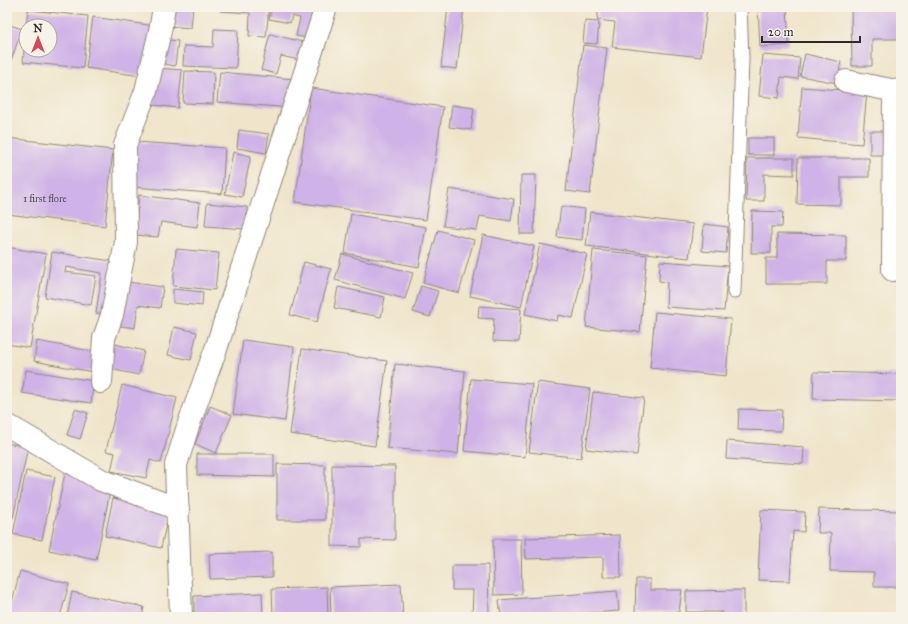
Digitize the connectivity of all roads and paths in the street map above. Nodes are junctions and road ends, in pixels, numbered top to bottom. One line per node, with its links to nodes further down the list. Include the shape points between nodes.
1 (164, 7): 8 (street, via 146,91 125,145 126,242 112,315 104,338)
2 (326, 7): 10 (street, via 176,465)
3 (740, 7): 7 (lane, via 742,58)
4 (846, 81): 5 (street)
5 (898, 91): 6 (street)
6 (893, 270)
7 (734, 292)
8 (100, 382)
9 (7, 425): 10 (street, via 101,480)
10 (178, 509): 11 (street)
11 (181, 617)

